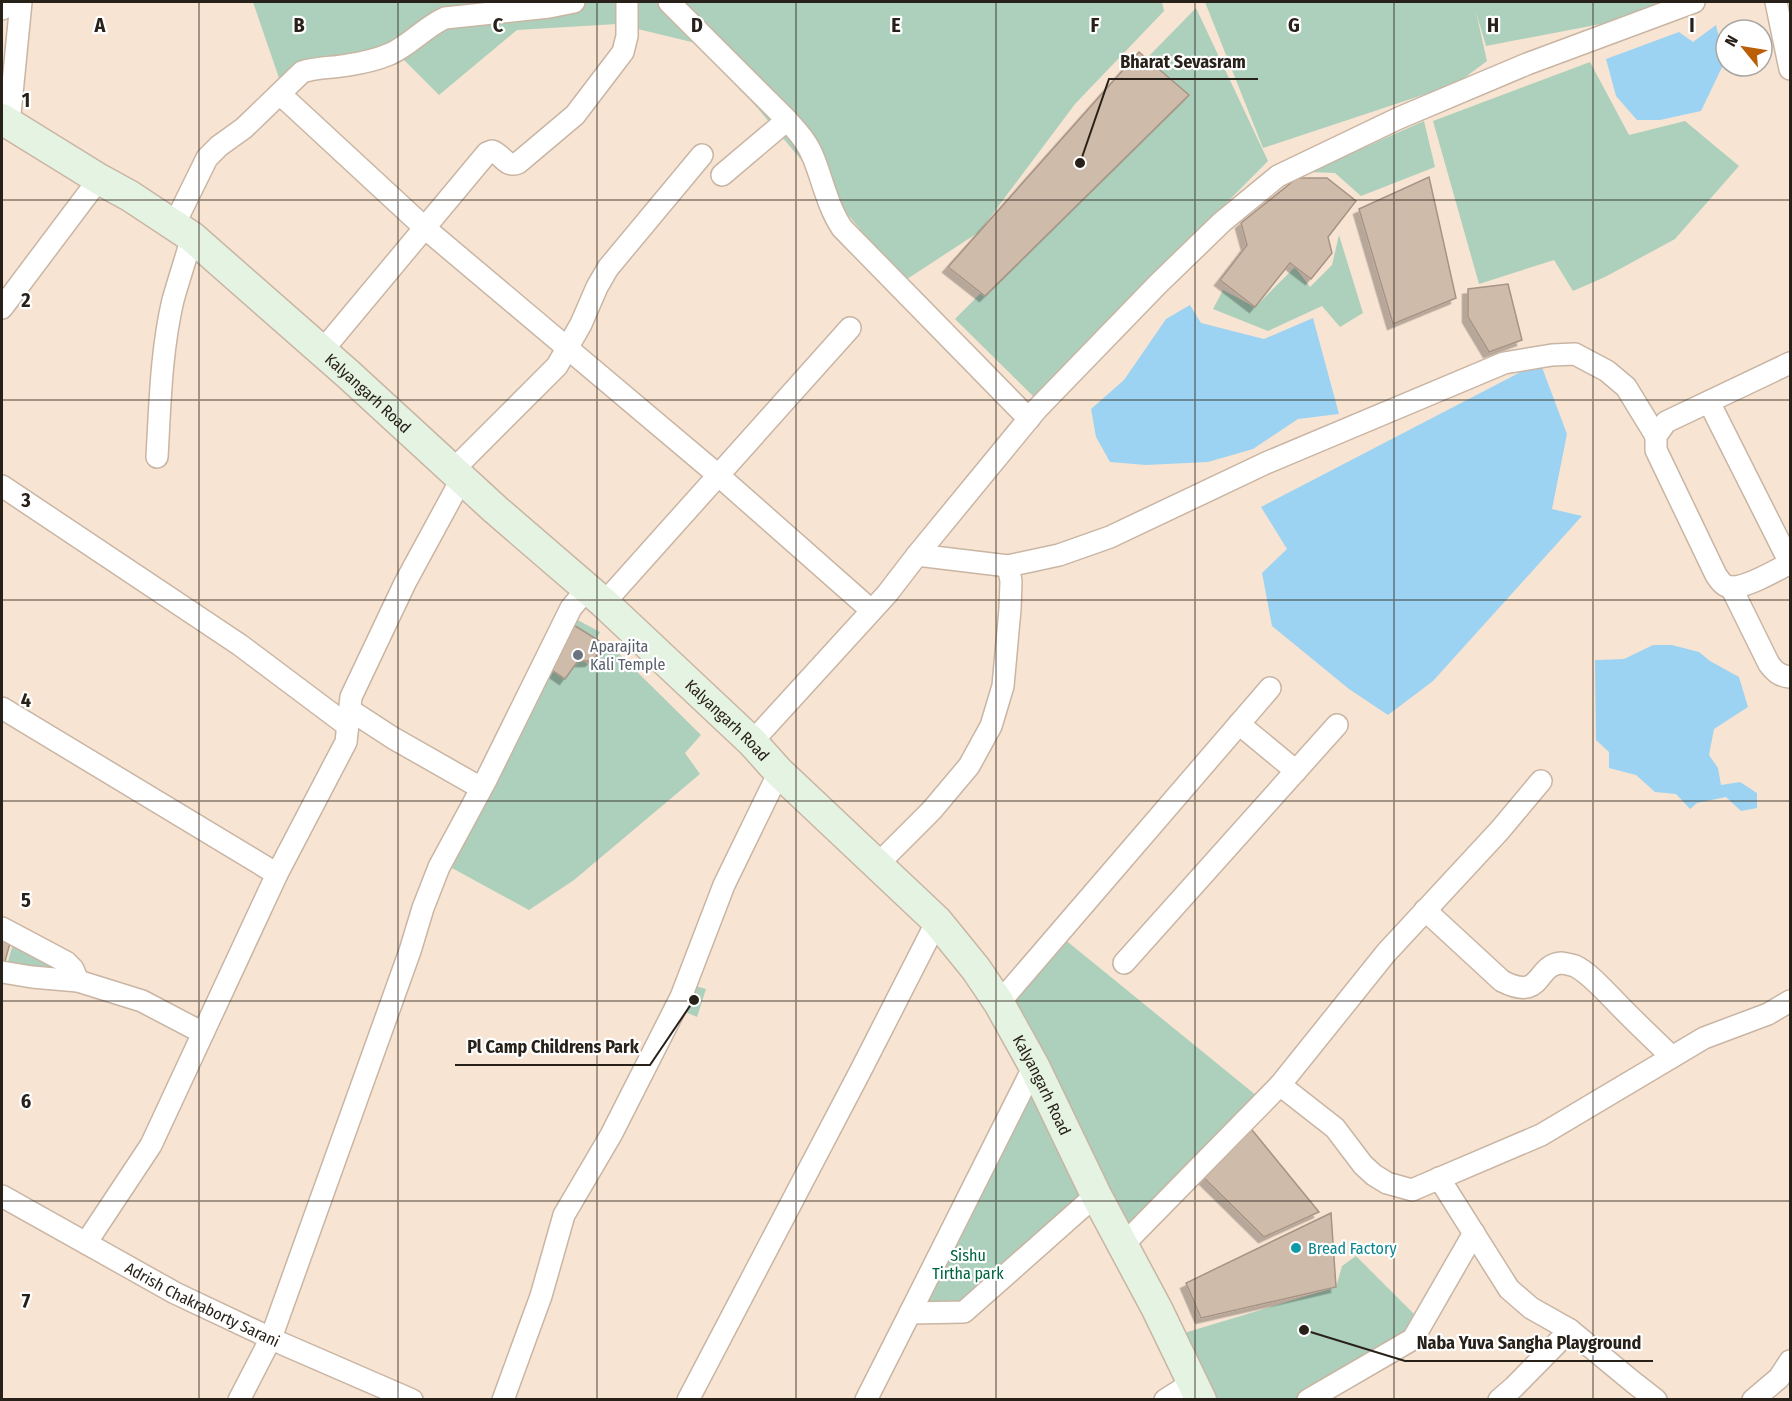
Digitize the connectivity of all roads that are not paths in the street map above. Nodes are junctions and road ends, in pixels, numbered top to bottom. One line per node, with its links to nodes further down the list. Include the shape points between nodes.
1 (15, 2): 8 (street)
2 (21, 2): 12 (street)
3 (574, 2): 10 (street, via 445,18 388,54 302,72)
4 (627, 2): 16 (street, via 623,52 576,114 518,163 508,164 496,152 487,153)
5 (669, 2): 11 (street)
6 (1694, 2): 24 (street, via 1527,64 1399,118 1278,176 1222,222 1150,292)
7 (1776, 2): 9 (street)
8 (2, 9)
9 (1791, 69)
10 (280, 94): 16 (street); 17 (street, via 207,158)
11 (787, 120): 14 (street); 24 (street, via 813,157 842,228)
12 (5, 121): 15 (main road, Kalyangarh Road)
13 (702, 155): 20 (street, via 608,268)
14 (722, 175)
15 (99, 179): 17 (main road, Kalyangarh Road); 18 (street)
16 (426, 229): 20 (street); 21 (street)
17 (183, 231): 21 (main road, Kalyangarh Road); 26 (street, via 162,383)
18 (2, 308)
19 (850, 328): 28 (street)
20 (567, 348): 27 (street, via 557,366); 28 (street)
21 (322, 351): 27 (main road, Kalyangarh Road)
22 (1791, 363): 23 (street)
23 (1709, 402): 25 (street, via 1666,422); 31 (street)
24 (1029, 419): 30 (street)
25 (1656, 436): 32 (street, via 1626,387 1607,371 1575,354 1504,363 1266,463 1110,537 1059,555); 33 (street, via 1656,450 1716,575)
26 (157, 457)
27 (457, 474): 34 (main road, Kalyangarh Road); 39 (street, via 351,697)
28 (718, 475): 34 (street); 35 (street)
29 (2, 486): 39 (street)
30 (916, 555): 32 (street); 35 (street)
31 (1791, 563): 33 (street)
32 (1008, 566): 47 (street, via 1010,609 1003,686 991,726 969,766)
33 (1731, 588): 36 (street, via 1769,664 1776,673)
34 (596, 596): 42 (main road, Kalyangarh Road); 46 (street, via 571,608)
35 (871, 610): 42 (street)
36 (1791, 676)
37 (1270, 688): 40 (street)
38 (2, 708): 48 (street)
39 (349, 718): 46 (street); 48 (street, via 346,742)
40 (1239, 724): 43 (street); 56 (street)
41 (1337, 725): 43 (street)
42 (752, 742): 44 (main road, Kalyangarh Road)
43 (1296, 771): 52 (street)
44 (779, 772): 47 (main road, Kalyangarh Road); 74 (street, via 724,885 681,998 564,1215 542,1296)
45 (1541, 781): 49 (street)
46 (481, 788): 69 (street, via 439,867 423,908)
47 (878, 864): 50 (main road, Kalyangarh Road)
48 (277, 874): 57 (street)
49 (1425, 910): 58 (street, via 1502,981 1514,987 1531,985 1553,966 1575,966); 60 (street)
50 (937, 921): 56 (main road, Kalyangarh Road); 75 (street)
51 (2, 928): 54 (street, via 66,962 74,969)
52 (1124, 963)
53 (2, 972): 54 (street)
54 (78, 981): 57 (street, via 142,1001)
55 (1791, 1001): 58 (street, via 1704,1038)
56 (999, 1003): 59 (main road, Kalyangarh Road)
57 (202, 1033): 65 (street, via 151,1145)
58 (1672, 1057): 61 (street, via 1541,1135)
59 (1034, 1066): 62 (main road, Kalyangarh Road); 67 (street)
60 (1280, 1085): 61 (street, via 1335,1128 1363,1165 1387,1183 1412,1190); 66 (street)
61 (1439, 1178): 64 (street)
62 (1096, 1195): 66 (main road, Kalyangarh Road); 67 (street, via 964,1312)
63 (2, 1196): 65 (street, Adrish Chakraborty Sarani)
64 (1474, 1233): 68 (street, via 1509,1289 1531,1308); 78 (street, via 1413,1339)
65 (86, 1243): 69 (street, Adrish Chakraborty Sarani, via 175,1293)
66 (1124, 1245): 71 (main road, Kalyangarh Road)
67 (910, 1313): 76 (street)
68 (1570, 1330): 79 (street); 80 (street)
69 (271, 1338): 72 (street); 73 (street, Adrish Chakraborty Sarani)
70 (1791, 1361): 81 (street, via 1779,1378)
71 (1197, 1391): 77 (street)
72 (239, 1400)
73 (412, 1400)
74 (503, 1400)
75 (688, 1400)
76 (866, 1400)
77 (1166, 1400)
78 (1308, 1400)
79 (1498, 1400)
80 (1656, 1400)
81 (1753, 1400)

